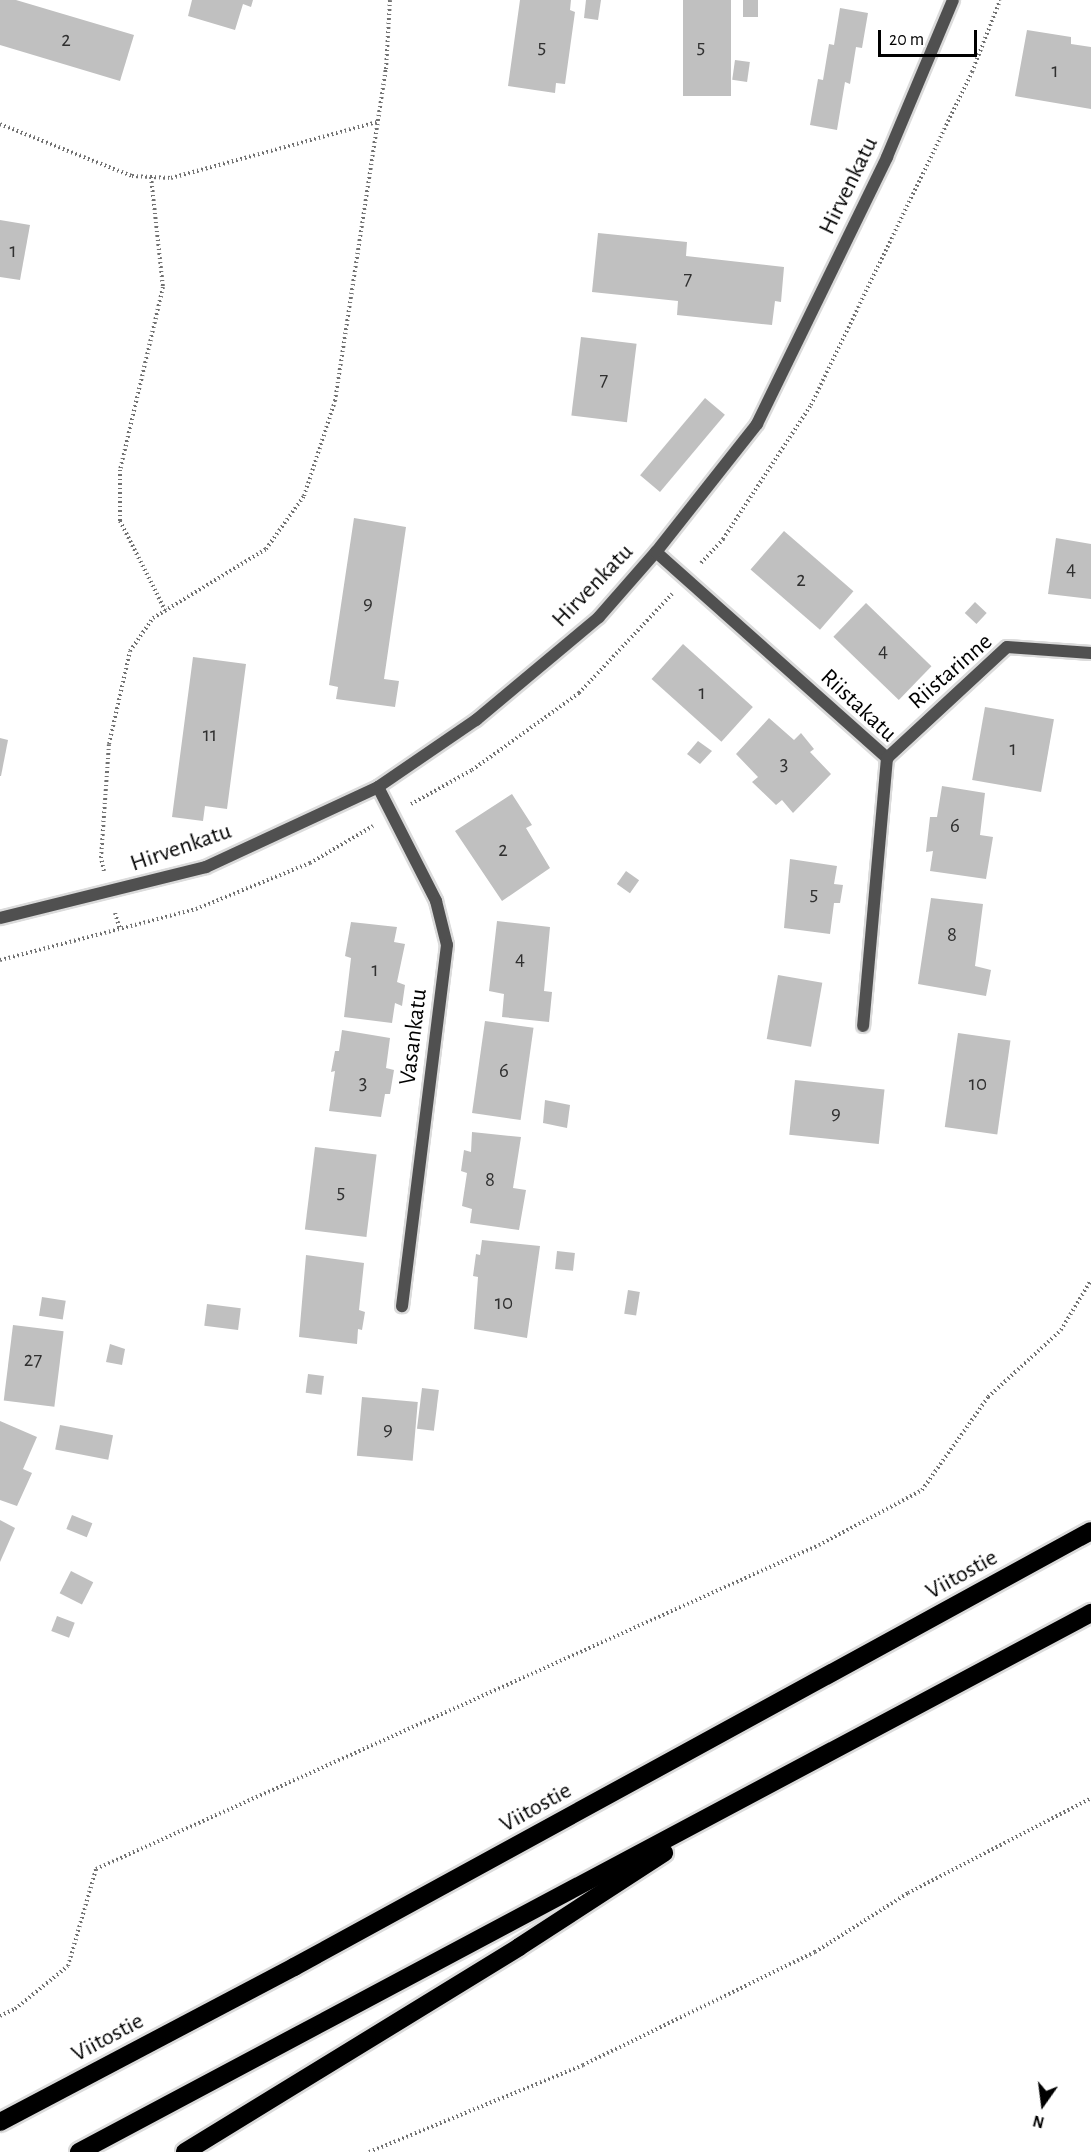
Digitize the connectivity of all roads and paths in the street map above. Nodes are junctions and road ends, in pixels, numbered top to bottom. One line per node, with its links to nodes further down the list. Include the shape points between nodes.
1 (390, 0): 4 (path, via 386,69)
2 (953, 0): 7 (street, Hirvenkatu, via 887,157 757,424)
3 (1000, 0): 8 (path, via 972,72 811,405 723,539)
4 (377, 122): 6 (path, via 171,178); 9 (path, via 335,401 304,496 266,549)
5 (0, 124): 6 (path, via 132,176)
6 (151, 177): 9 (path, via 164,287 120,470 120,521)
7 (656, 552): 8 (street, Riistakatu); 12 (street, Hirvenkatu, via 599,617 476,720)
8 (686, 579): 11 (street, Riistakatu); 13 (path, via 579,693 472,770)
9 (165, 610): 14 (path, via 153,618 130,651 110,744 101,858)
10 (1091, 653): 11 (street, Riistarinne, via 1007,647)
11 (886, 758): 17 (street, Riistakatu)
12 (378, 787): 13 (street, Vasankatu); 14 (street, Hirvenkatu, via 206,867)
13 (392, 815): 16 (path, via 310,863 196,909); 19 (street, Vasankatu, via 436,901 447,945)
14 (109, 894): 15 (street, Hirvenkatu)
15 (0, 918)
16 (0, 960)
17 (863, 1026)
18 (1091, 1280): 24 (path, via 1061,1330 988,1397 922,1490 819,1545 96,1869 68,1966 15,2009)
19 (402, 1306)
20 (1091, 1531): 25 (highway, Viitostie, via 314,1956)
21 (1091, 1613): 22 (highway)
22 (765, 1787): 26 (highway); 27 (highway, via 519,1947)
23 (1091, 1798): 28 (path, via 908,1893 815,1952 583,2065)
24 (0, 2016)
25 (0, 2122)
26 (79, 2152)
27 (184, 2152)
28 (369, 2152)

